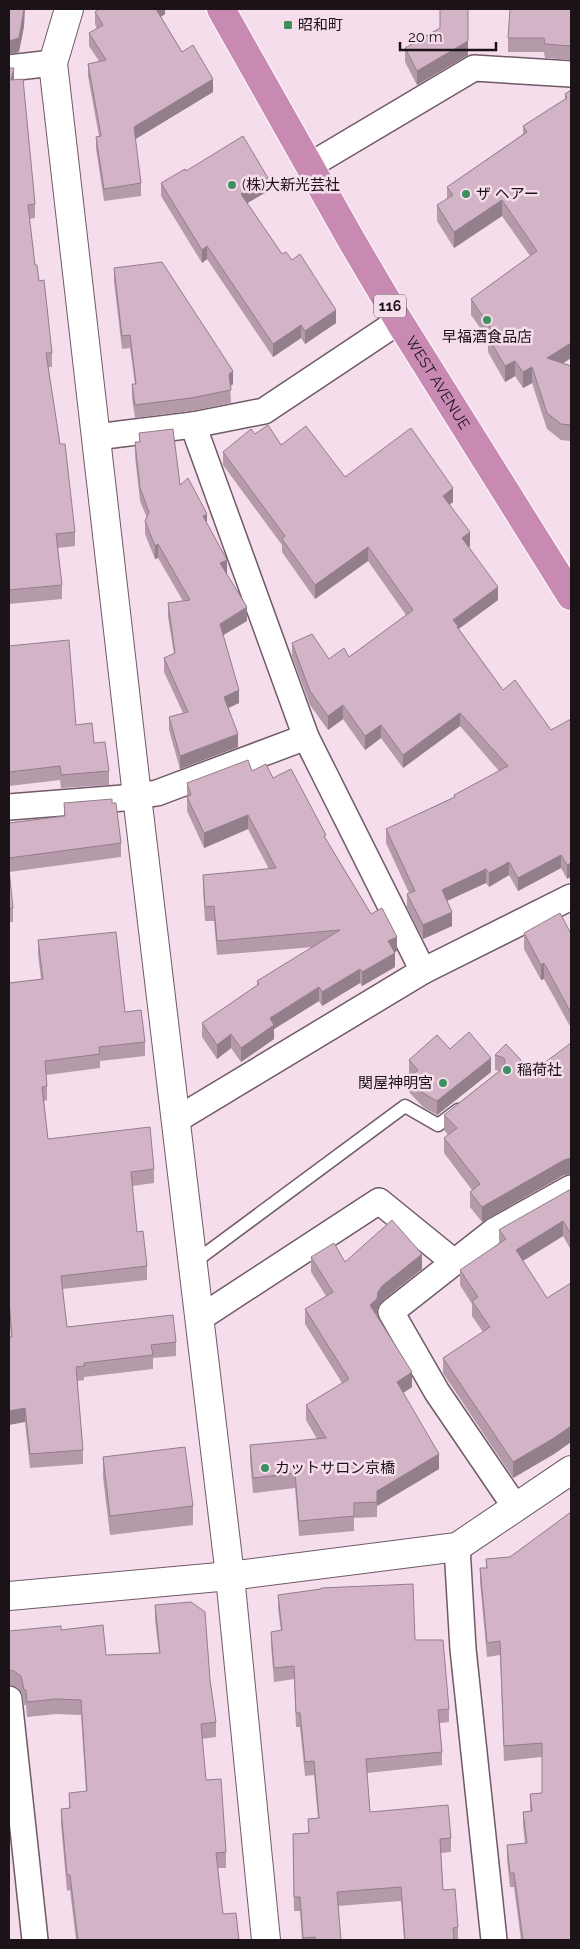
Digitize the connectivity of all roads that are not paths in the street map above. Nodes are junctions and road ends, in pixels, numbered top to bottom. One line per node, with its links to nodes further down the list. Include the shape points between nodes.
1 (69, 9): 3 (street)
2 (221, 9): 6 (highway, WEST AVENUE / 116)
3 (53, 63): 4 (street); 9 (street)
4 (9, 68)
5 (571, 74): 6 (street, via 474,68)
6 (309, 166): 7 (highway, WEST AVENUE / 116)
7 (399, 321): 8 (street, via 264,411); 10 (highway, WEST AVENUE / 116)
8 (193, 425): 9 (street); 11 (street)
9 (96, 437): 12 (street)
10 (571, 596)
11 (306, 737): 12 (street, via 157,792); 15 (street)
12 (137, 796): 13 (street); 17 (street)
13 (9, 807)
14 (571, 897): 15 (street)
15 (423, 971): 17 (street)
16 (467, 1102): 20 (lane, via 438,1125 405,1106)
17 (176, 1120): 20 (street)
18 (571, 1188): 19 (street, via 494,1232)
19 (454, 1262): 21 (street, via 379,1201); 23 (street, via 391,1312 437,1392)
20 (193, 1263): 21 (street)
21 (200, 1318): 25 (street)
22 (569, 1478): 23 (street)
23 (516, 1508): 24 (street)
24 (457, 1547): 25 (street); 30 (street, via 463,1649)
25 (230, 1576): 26 (street); 29 (street)
26 (9, 1596)
27 (9, 1699): 28 (street)
28 (35, 1940)
29 (266, 1940)
30 (494, 1940)

